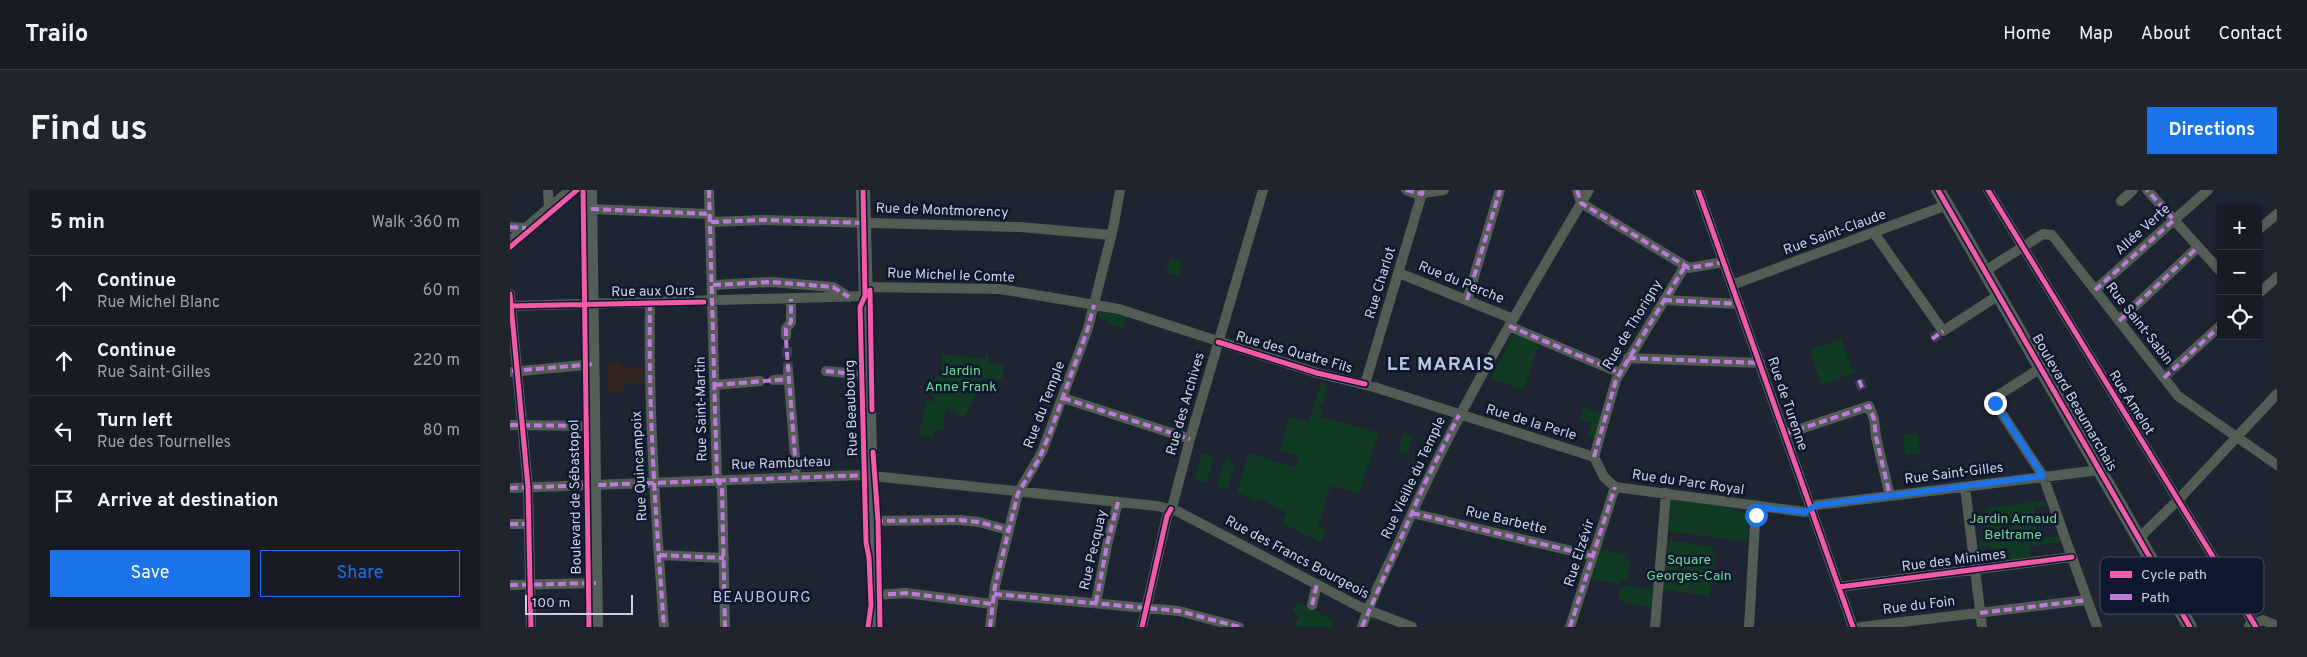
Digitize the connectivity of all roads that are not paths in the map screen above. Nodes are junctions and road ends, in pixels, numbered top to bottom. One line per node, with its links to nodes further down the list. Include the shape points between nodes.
1 (548, 190): 23 (street)
2 (570, 190): 23 (street)
3 (590, 190): 24 (main road, Boulevard de Sébastopol)
4 (709, 190): 26 (street, Rue Saint-Martin)
5 (863, 190): 28 (main road, Rue Beaubourg)
6 (1120, 190): 33 (street, Rue du Temple)
7 (1263, 190): 64 (street, Rue des Archives)
8 (1406, 190): 19 (street)
9 (1444, 190): 19 (street)
10 (1500, 190): 52 (street)
11 (1577, 190): 21 (street)
12 (1589, 190): 21 (street, Rue Vieille du Temple)
13 (1698, 190): 37 (street, Rue de Turenne)
14 (1938, 190): 22 (main road, Boulevard Beaumarchais)
15 (1988, 190): 36 (street, Rue Amelot)
16 (2133, 190): 20 (street)
17 (2147, 190): 27 (street)
18 (2208, 190): 27 (street, Allée Verte)
19 (1422, 192): 41 (street, Rue Charlot)
20 (2121, 201)
21 (1581, 203): 39 (street); 61 (street, Rue Vieille du Temple)
22 (1947, 205): 32 (street, Rue Saint-Claude); 40 (main road, Boulevard Beaumarchais)
23 (549, 208): 31 (street)
24 (591, 209): 26 (street, Rue de Montmorency); 56 (main road, Boulevard de Sébastopol)
25 (2277, 214): 30 (street)
26 (710, 218): 28 (street, Rue de Montmorency); 43 (street, Rue Saint-Martin)
27 (2174, 220): 35 (street); 45 (street, Allée Verte)
28 (864, 223): 33 (street, Rue de Montmorency, via 1020,228); 47 (main road, Rue Beaubourg)
29 (510, 227): 31 (street)
30 (2262, 227)
31 (526, 228): 34 (street)
32 (1874, 234): 44 (street, Rue Saint-Claude); 49 (street, via 1941,332)
33 (1111, 235): 58 (street, Rue du Temple)
34 (510, 241)
35 (2198, 247): 38 (street); 60 (street)
36 (2024, 248): 40 (street, Rue Saint-Sabin); 45 (street, Rue Saint-Sabin, via 2043,234 2052,235); 103 (street, Rue Amelot)
37 (1724, 262): 39 (street); 44 (street, Rue de Turenne)
38 (2217, 265)
39 (1685, 266): 53 (street, Rue de Thorigny)
40 (1985, 271): 49 (main road, Boulevard Beaumarchais)
41 (1399, 273): 52 (street, Rue du Perche); 76 (street, Rue Charlot)
42 (2277, 277): 46 (street)
43 (713, 285): 50 (street, via 771,282 833,287); 54 (street, Rue Saint-Martin)
44 (1732, 285): 57 (street, Rue de Turenne)
45 (2095, 290): 60 (street, Rue Saint-Sabin)
46 (2262, 290)
47 (865, 292): 50 (street, Rue Michel le Comte); 58 (street, Rue Michel le Comte, via 1000,289); 73 (main road, Rue Beaubourg)
48 (510, 294): 59 (street)
49 (1999, 295): 69 (main road, Boulevard Beaumarchais)
50 (848, 297): 51 (street, Rue Michel le Comte)
51 (791, 299): 54 (street, Rue aux Ours); 63 (street)
52 (1467, 300): 61 (street, Rue du Perche)
53 (1664, 300): 57 (street); 65 (street, Rue de Thorigny)
54 (713, 302): 55 (street, Rue aux Ours); 77 (street, Rue Saint-Martin)
55 (650, 303): 56 (street, Rue aux Ours); 94 (street, Rue Quincampoix)
56 (592, 304): 59 (street, Rue aux Ours); 66 (main road, Boulevard de Sébastopol)
57 (1739, 304): 67 (street, Rue de Turenne)
58 (1094, 305): 64 (street, Rue Michel le Comte, via 1118,309); 79 (street, Rue du Temple)
59 (510, 306): 70 (street)
60 (2119, 321): 85 (street, Rue Saint-Sabin, via 2166,376 2178,396)
61 (1511, 323): 72 (street, Rue du Perche); 80 (street, Rue Vieille du Temple)
62 (2217, 329): 68 (street)
63 (787, 341)
64 (1218, 342): 76 (street, Rue des Quatre Fils, via 1316,373); 86 (street, Rue des Archives)
65 (1628, 358): 67 (street); 72 (street, Rue de Thorigny)
66 (594, 364): 70 (street); 83 (main road, Boulevard de Sébastopol)
67 (1760, 364): 84 (street, Rue de Turenne)
68 (2176, 366)
69 (2041, 368): 89 (main road, Boulevard Beaumarchais); 92 (street, via 1994,401)
70 (513, 371): 82 (street)
71 (826, 371): 73 (street)
72 (1620, 373): 87 (street, Rue de Thorigny)
73 (868, 375): 91 (main road, Rue Beaubourg)
74 (774, 380): 90 (street, via 788,375)
75 (760, 381): 77 (street)
76 (1365, 384): 80 (street, Rue des Quatre Fils)
77 (715, 385): 93 (street, Rue Saint-Martin)
78 (2277, 394): 85 (street)
79 (1063, 398): 86 (street); 100 (street, Rue du Temple, via 1039,459)
80 (1459, 415): 87 (street, Rue de la Perle); 108 (street, Rue Vieille du Temple)
81 (510, 425): 82 (street)
82 (522, 425): 83 (street); 97 (street)
83 (594, 426): 95 (main road, Boulevard de Sébastopol)
84 (1785, 434): 102 (street, via 1869,406); 106 (street, Rue de Turenne)
85 (2236, 436): 88 (street, Rue Saint-Sabin); 103 (street)
86 (1190, 438): 107 (street, Rue des Archives)
87 (1594, 457): 96 (street, via 1604,477)
88 (2277, 465)
89 (2100, 470): 92 (street, Rue Saint-Gilles); 113 (main road, Boulevard Beaumarchais)
90 (796, 474): 91 (street, Rue Rambuteau); 93 (street, Rue Rambuteau)
91 (871, 476): 100 (street, Rue Rambuteau); 109 (main road, Rue Beaubourg)
92 (2043, 476): 98 (street, Rue Saint-Gilles); 116 (street)
93 (717, 480): 94 (street, Rue Rambuteau); 119 (street, Rue Saint-Martin, via 722,487)
94 (654, 482): 95 (street, Rue Rambuteau); 114 (street, Rue Quincampoix)
95 (595, 485): 97 (street, Rue Rambuteau); 121 (main road, Boulevard de Sébastopol)
96 (1615, 486): 101 (street, Rue du Parc Royal); 115 (street, Rue Elzévir)
97 (528, 487): 99 (street, Rue Rambuteau); 111 (street)
98 (1965, 487): 102 (street, Rue Saint-Gilles); 120 (street)
99 (510, 488)
100 (1018, 492): 104 (street, Rue Rambuteau); 112 (street, Rue du Temple)
101 (1666, 493): 105 (street, Rue du Parc Royal); 149 (street)
102 (1890, 496): 106 (street, Rue Saint-Gilles)
103 (2178, 500): 113 (street); 118 (street, Rue Amelot)
104 (1118, 502): 107 (street, Rue Rambuteau); 129 (street, Rue Pecquay)
105 (1756, 507): 106 (street, Rue du Parc Royal, via 1805,512); 150 (street)
106 (1812, 508): 125 (street, Rue de Turenne)
107 (1171, 509): 123 (street, Rue des Francs Bourgeois); 131 (street, Rue des Archives)
108 (1412, 513): 115 (street, Rue Barbette); 132 (street, Rue Vieille du Temple)
109 (870, 521): 112 (street, via 959,520); 126 (main road, Rue Beaubourg)
110 (510, 524): 111 (street)
111 (529, 524): 122 (street)
112 (1008, 530): 127 (street, Rue du Temple)
113 (2139, 538): 117 (main road, Boulevard Beaumarchais)
114 (659, 555): 119 (street); 140 (street, Rue Quincampoix)
115 (1593, 556): 148 (street, Rue Elzévir)
116 (2072, 557): 120 (street, Rue des Minimes); 128 (street)
117 (2150, 557)
118 (2212, 557)
119 (724, 558): 141 (street, Rue Saint-Martin)
120 (1976, 569): 125 (street, Rue des Minimes); 133 (street)
121 (596, 583): 122 (street); 139 (main road, Boulevard de Sébastopol)
122 (531, 584): 124 (street); 138 (street)
123 (1317, 584): 130 (street); 132 (street, Rue des Francs Bourgeois)
124 (510, 585)
125 (1839, 586): 151 (street, Rue de Turenne)
126 (874, 595): 127 (street, via 906,593); 142 (main road, Rue Beaubourg)
127 (993, 599): 129 (street); 143 (street, Rue du Temple)
128 (2087, 600): 133 (street, Rue du Foin); 154 (street)
129 (1096, 603): 131 (street)
130 (1312, 605)
131 (1146, 608): 144 (street, Rue des Archives); 145 (street, via 1180,611)
132 (1368, 610): 146 (street, Rue Vieille du Temple); 147 (street, Rue des Francs Bourgeois)
133 (1980, 613): 152 (street, Rue du Foin); 153 (street)
134 (2183, 614): 155 (main road, Boulevard Beaumarchais)
135 (2246, 614): 136 (street, Rue Amelot)
136 (2253, 626): 137 (street, via 2262,620)
137 (2277, 626)
138 (531, 627)
139 (596, 627)
140 (664, 627)
141 (725, 627)
142 (875, 627)
143 (990, 627)
144 (1142, 627)
145 (1239, 627)
146 (1362, 627)
147 (1412, 627)
148 (1570, 627)
149 (1655, 627)
150 (1749, 627)
151 (1853, 627)
152 (1861, 627)
153 (1982, 627)
154 (2097, 627)
155 (2190, 627)

